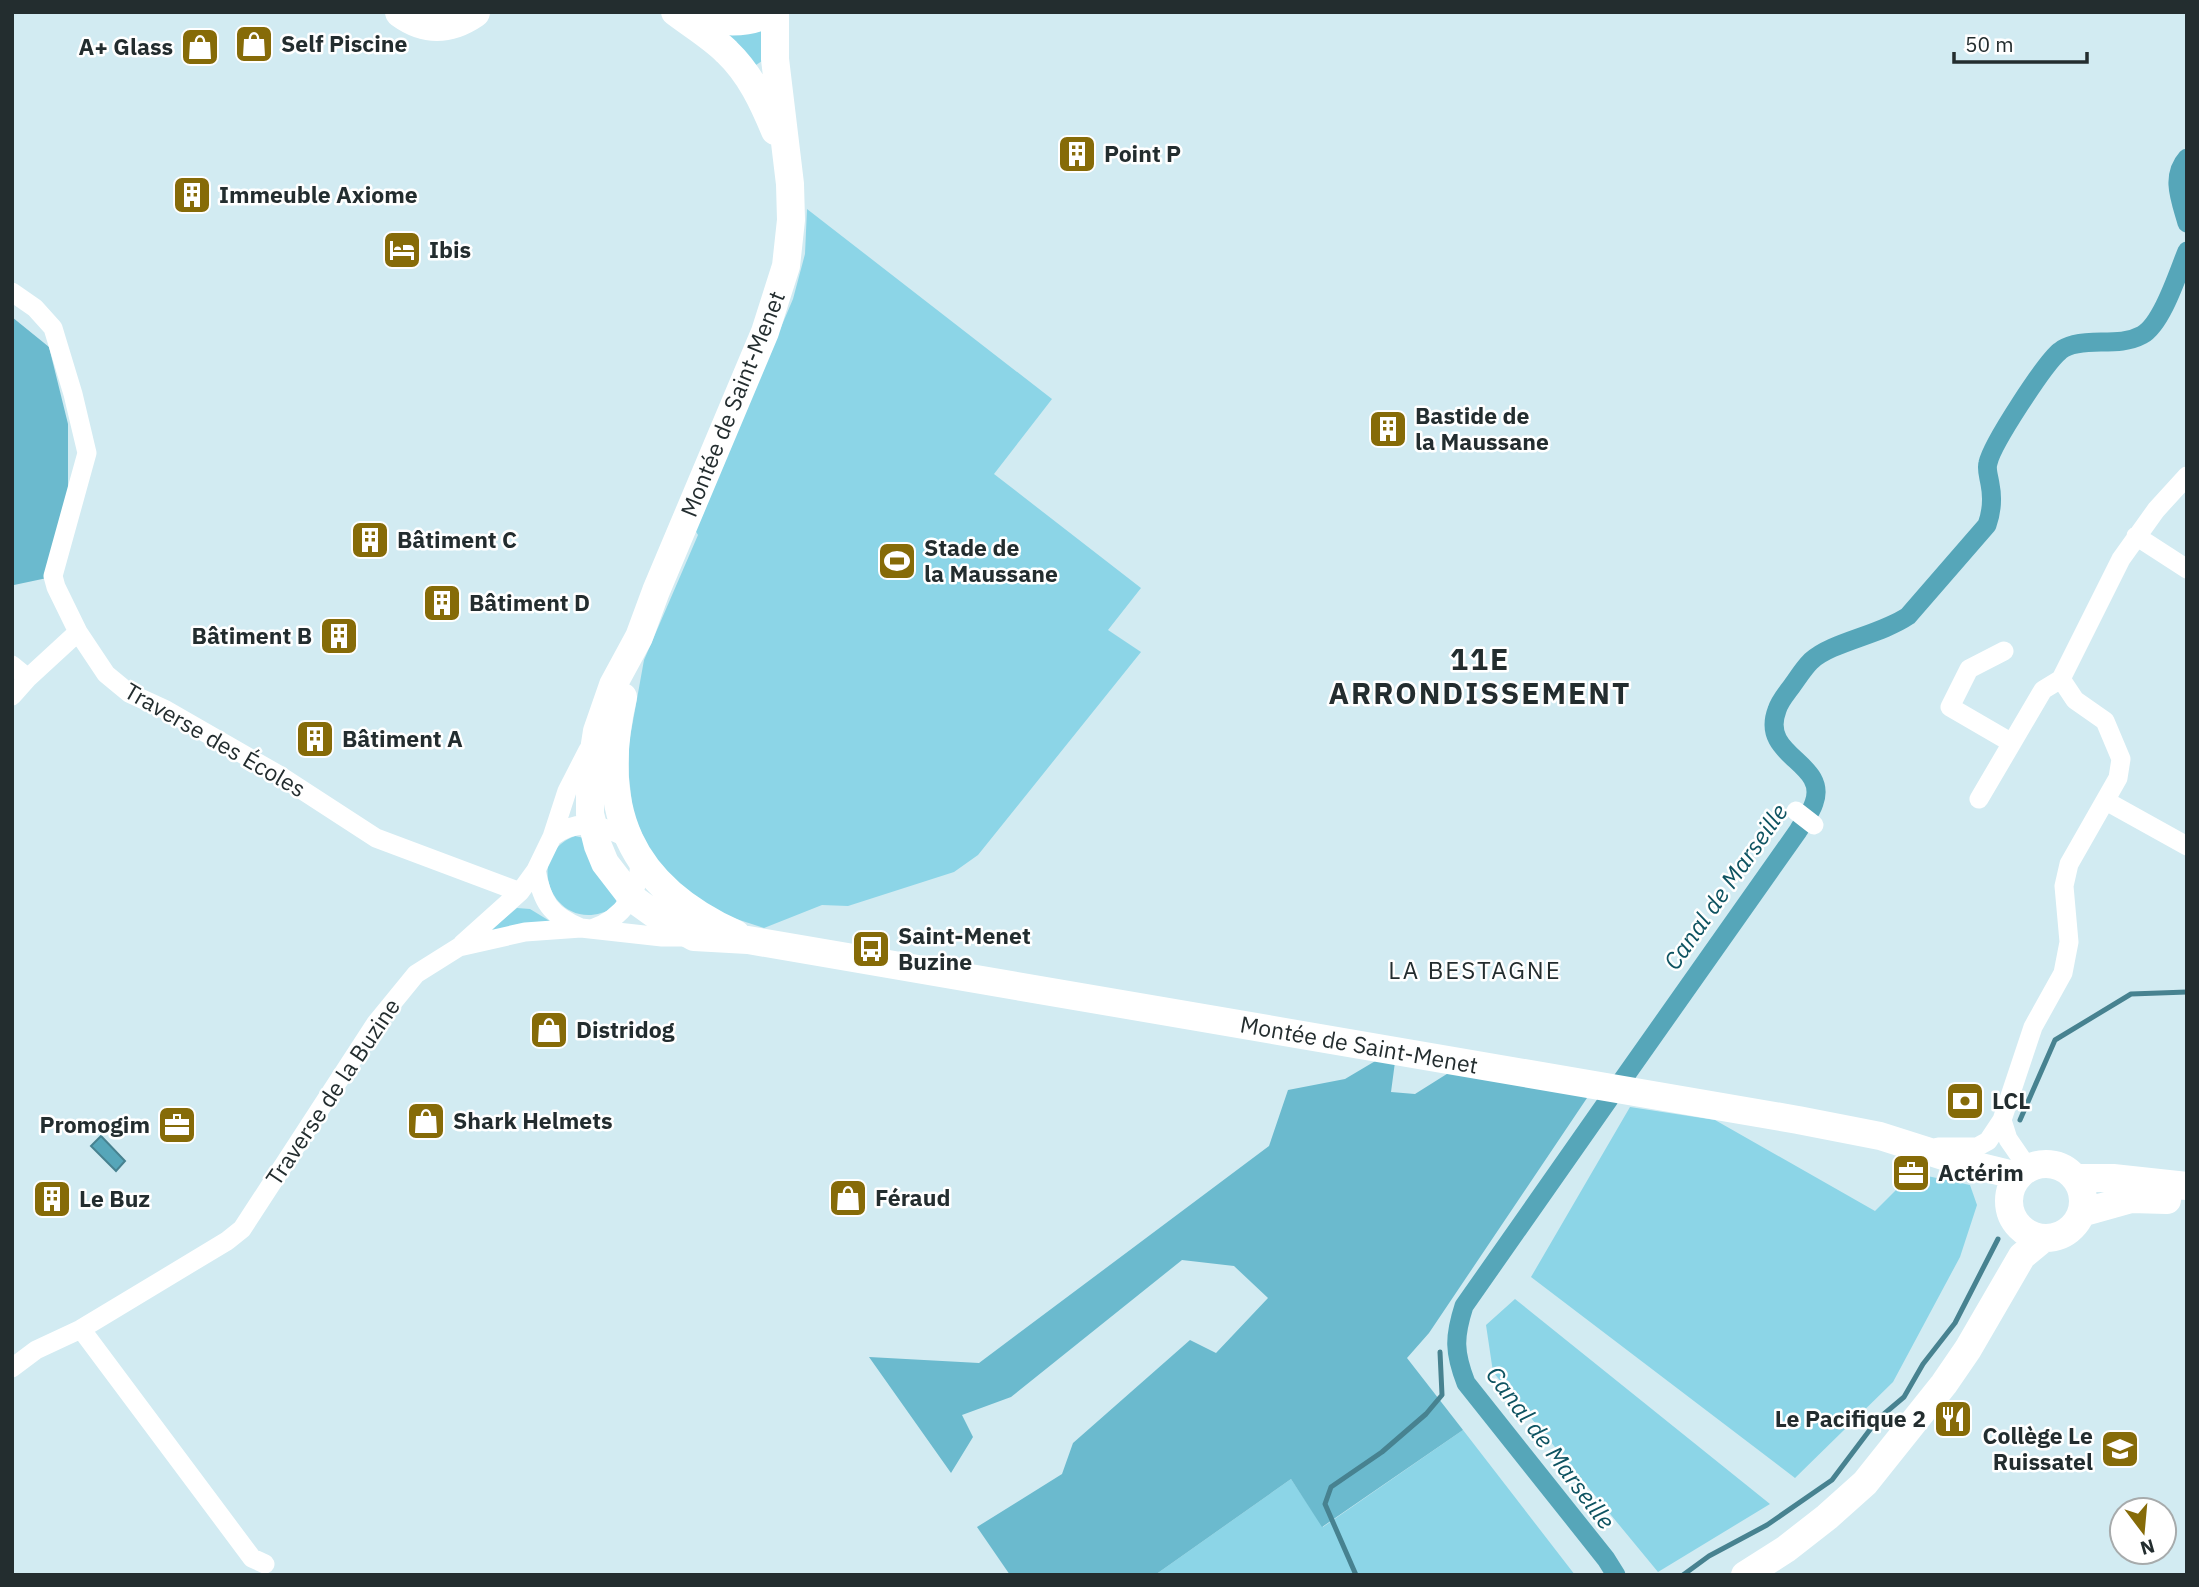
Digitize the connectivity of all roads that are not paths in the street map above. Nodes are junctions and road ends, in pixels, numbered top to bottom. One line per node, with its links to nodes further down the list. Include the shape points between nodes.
1 (401, 12): 2 (main road, via 432,26 454,24)
2 (474, 12)
3 (675, 12): 9 (main road, Montée de Saint-Menet, via 727,52 749,78)
4 (698, 12): 5 (main road, via 735,20)
5 (767, 12)
6 (775, 12): 8 (main road, Montée de Saint-Menet)
7 (795, 12): 8 (main road, Montée de Saint-Menet)
8 (775, 59): 9 (main road, Montée de Saint-Menet)
9 (786, 156): 15 (main road, Montée de Saint-Menet, via 790,220 778,295)
10 (12, 292): 14 (street, Traverse des Écoles, via 35,307 53,328 88,453 53,576)
11 (2187, 476): 12 (street)
12 (2136, 536): 13 (street); 19 (street)
13 (2187, 569)
14 (78, 632): 18 (street); 32 (street, Traverse des Écoles, via 106,674 129,693 279,775 376,838)
15 (636, 643): 21 (main road, Montée de Saint-Menet, via 613,685); 30 (main road, Montée de Saint-Menet, via 615,749 616,802)
16 (2004, 651): 22 (street, via 1969,669 1950,707)
17 (12, 665): 18 (street)
18 (28, 678): 20 (street)
19 (2061, 678): 22 (street, via 2043,690); 24 (street, via 2075,700 2105,721 2115,742 2121,759 2118,778)
20 (12, 696)
21 (597, 730): 26 (main road, Montée de Saint-Menet, via 590,776); 28 (street, Montée de Saint-Menet, via 567,791)
22 (2012, 743): 23 (street)
23 (1979, 799)
24 (2106, 801): 29 (street); 38 (street, via 2069,864 2064,886 2069,942 2063,973 2033,1027)
25 (1796, 811): 27 (street)
26 (592, 824): 28 (street, via 568,828); 30 (street, Montée de Saint-Menet, via 609,828); 33 (main road, Montée de Saint-Menet, via 605,863)
27 (1814, 825)
28 (552, 837): 31 (street, Montée de Saint-Menet)
29 (2187, 846)
30 (634, 850): 33 (street, via 640,873); 36 (main road, Montée de Saint-Menet, via 674,896 698,915)
31 (536, 870): 32 (street, Montée de Saint-Menet); 34 (street, via 548,907 565,921)
32 (520, 892): 37 (street, Montée de Saint-Menet)
33 (632, 898): 34 (street, via 615,918); 35 (main road, Montée de Saint-Menet)
34 (586, 929): 35 (street, Traverse de la Buzine); 37 (street, Traverse de la Buzine, via 515,933)
35 (694, 937): 36 (main road, Montée de Saint-Menet)
36 (748, 940): 39 (main road, Montée de Saint-Menet, via 1760,1114)
37 (459, 947): 46 (street, Traverse de la Buzine, via 416,974 376,1023 242,1228)
38 (2002, 1120): 39 (street, via 1988,1141 1977,1147); 41 (street)
39 (1915, 1145): 41 (main road, Montée de Saint-Menet)
40 (2076, 1178): 41 (main road, via 2054,1164 2040,1164); 42 (main road); 44 (main road, via 2083,1195)
41 (2018, 1180): 45 (main road, via 2009,1208)
42 (2187, 1186)
43 (2187, 1201): 44 (main road, via 2131,1199)
44 (2081, 1213): 45 (main road, via 2070,1229)
45 (2029, 1241): 49 (main road, via 1968,1349 1865,1483 1795,1542)
46 (81, 1329): 47 (street, Traverse de la Buzine, via 36,1350); 48 (street, via 251,1558)
47 (12, 1368)
48 (265, 1564)
49 (1745, 1575)

